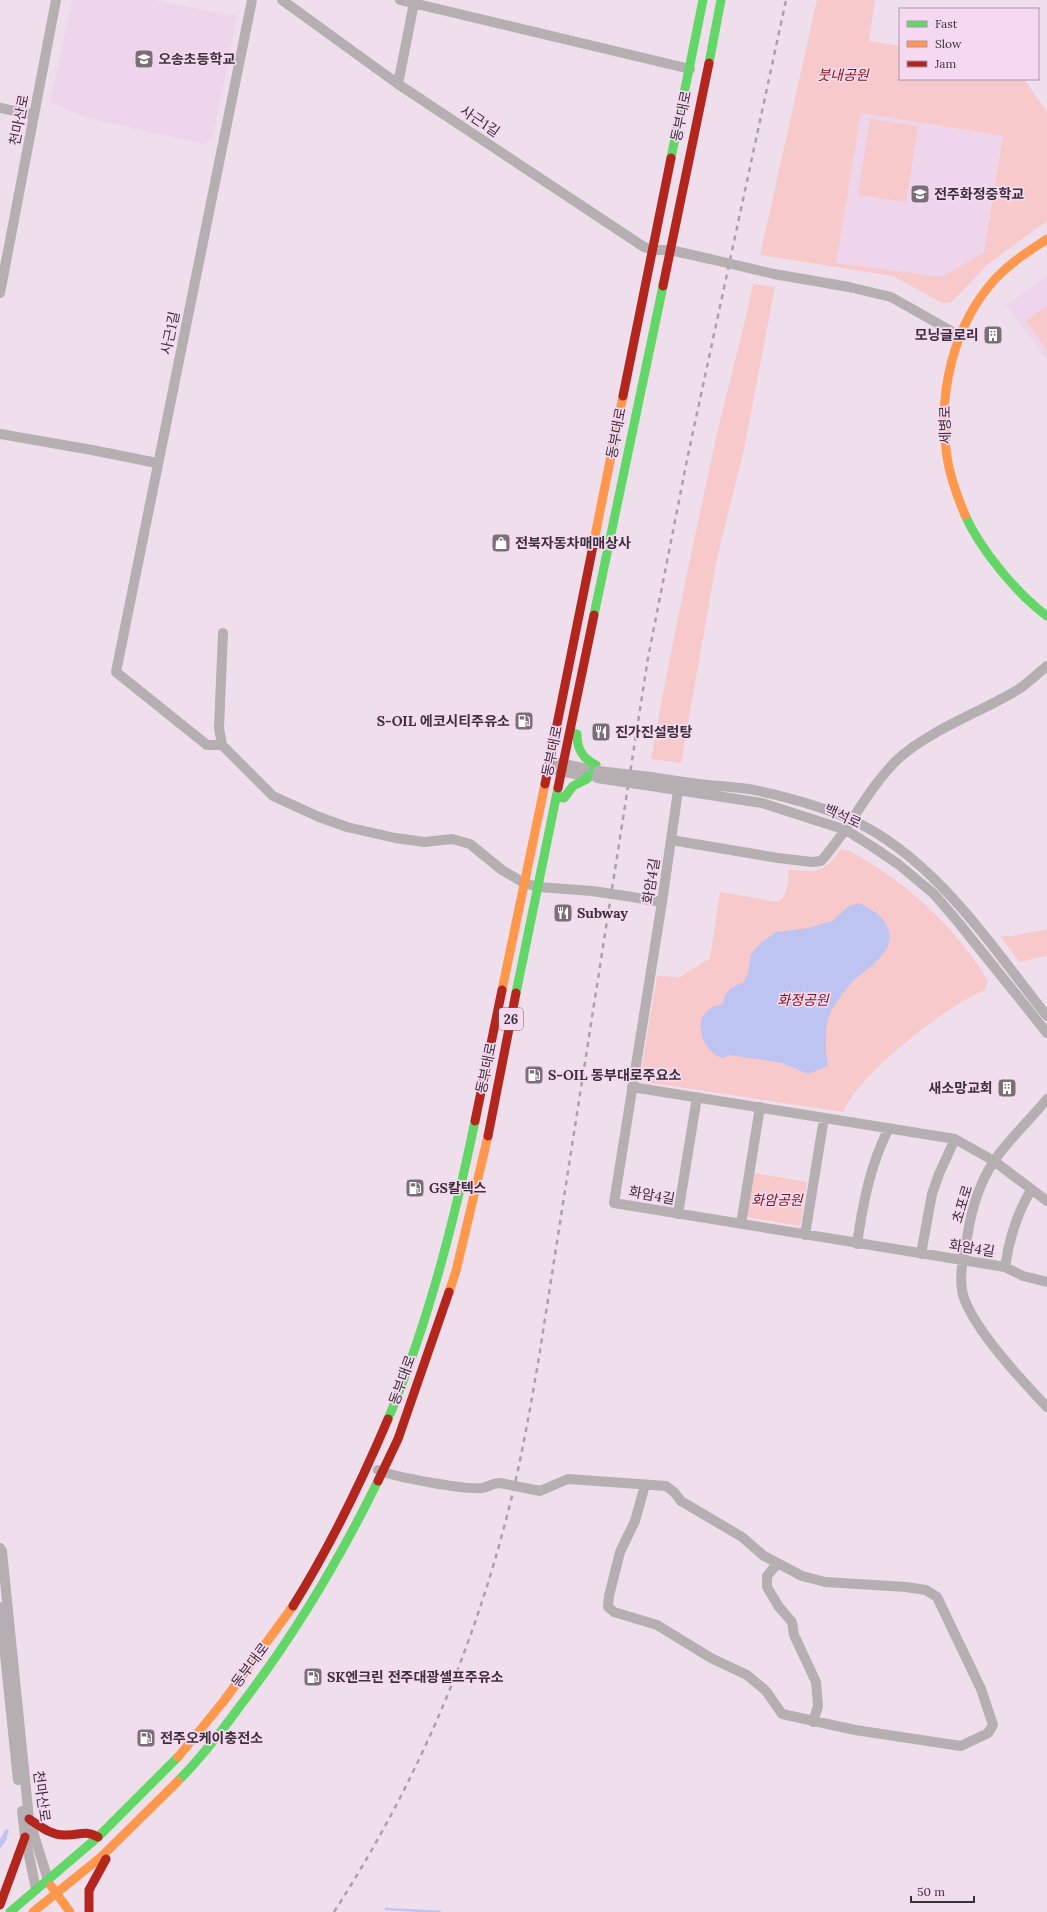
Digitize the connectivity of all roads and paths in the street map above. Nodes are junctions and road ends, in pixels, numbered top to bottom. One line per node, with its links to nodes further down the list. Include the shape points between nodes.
1 (56, 0): 11 (street, 천마산로)
2 (252, 0): 18 (street, 사근1길)
3 (282, 0): 9 (street, 사근1길)
4 (400, 0): 7 (street)
5 (704, 0): 8 (main road, 동부대로 / 26)
6 (721, 0): 14 (main road, 동부대로 / 26)
7 (414, 3): 8 (street); 9 (street)
8 (690, 68): 13 (main road, 동부대로 / 26)
9 (398, 84): 13 (street, 사근1길, via 644,247)
10 (0, 108): 11 (street)
11 (34, 115): 15 (street, 천마산로)
12 (1047, 238): 16 (main road, 세병로, via 1011,264 992,283 977,303)
13 (653, 250): 14 (street, 사근1길); 24 (main road, 동부대로 / 26)
14 (670, 250): 16 (street, 사근1길, bridge, via 891,297); 22 (main road, 동부대로 / 26)
15 (0, 293)
16 (960, 336): 19 (main road, 세병로, via 952,363 943,414 944,441 951,482 974,535 1025,598)
17 (0, 434): 18 (street)
18 (157, 463): 23 (street, 사근1길, via 116,672 207,745)
19 (1047, 616)
20 (223, 633): 23 (street, via 218,728)
21 (1047, 666): 30 (street, via 1020,688 922,742 899,759 880,779)
22 (569, 732): 25 (main road, 동부대로 / 26); 26 (main road, via 577,734 577,746 581,756 596,765)
23 (222, 745): 33 (street, via 273,796 283,802 340,825 371,833 425,842 452,839 470,844 502,870)
24 (549, 764): 25 (street, 백석로); 33 (main road, 동부대로 / 26)
25 (562, 767): 26 (street, 백석로); 29 (main road, 동부대로 / 26)
26 (594, 774): 27 (street, 백석로, bridge); 29 (main road, via 568,790 564,798)
27 (651, 782): 28 (street, 백석로); 30 (street, 백석로, via 759,791)
28 (678, 791): 31 (street, 백석로, via 762,803); 32 (street, 화암4길)
29 (557, 797): 34 (main road, 동부대로 / 26)
30 (852, 820): 31 (street); 36 (street, 백석로, via 891,843 931,876 982,932)
31 (846, 830): 32 (street, via 821,861 812,862); 37 (street, 백석로, via 898,864 934,894)
32 (671, 840): 35 (street, 화암4길)
33 (524, 883): 34 (street); 57 (main road, 동부대로 / 26, via 459,1199 422,1326)
34 (538, 886): 35 (street, bridge); 58 (main road, 동부대로 / 26, via 482,1162 456,1271 398,1439)
35 (662, 902): 38 (street, 화암4길)
36 (1047, 1016)
37 (1047, 1033)
38 (632, 1087): 39 (street); 48 (street, 화암4길, via 614,1203)
39 (697, 1097): 41 (street); 48 (street)
40 (1046, 1103): 45 (street, 초포로)
41 (760, 1107): 42 (street); 49 (street)
42 (824, 1118): 43 (street); 50 (street)
43 (889, 1128): 44 (street); 51 (street, via 878,1149 870,1174)
44 (955, 1140): 45 (street); 52 (street, via 932,1194)
45 (994, 1161): 46 (street); 53 (street, 초포로, via 974,1208)
46 (1031, 1190): 47 (street); 54 (street, via 1015,1219)
47 (1047, 1201)
48 (678, 1214): 49 (street, 화암4길)
49 (741, 1224): 50 (street, 화암4길)
50 (805, 1235): 51 (street, 화암4길)
51 (857, 1244): 52 (street, 화암4길)
52 (921, 1254): 53 (street, 화암4길)
53 (963, 1261): 54 (street, 화암4길); 56 (street, 초포로, via 962,1291 969,1309 1016,1374)
54 (1005, 1267): 55 (street, 화암4길, via 1023,1276)
55 (1047, 1282)
56 (1047, 1407)
57 (369, 1466): 58 (street); 66 (main road, 동부대로 / 26, via 317,1567 289,1612 223,1702 174,1762)
58 (382, 1472): 59 (street, bridge, via 465,1488 484,1488 492,1483 500,1483 540,1491 568,1479); 67 (main road, 동부대로 / 26, via 354,1529 302,1617 257,1684 182,1777)
59 (645, 1485): 61 (street, via 666,1486 681,1501 742,1537); 63 (street, via 636,1521 620,1552 608,1607 614,1612 657,1625 711,1658 747,1675 766,1691 782,1714)
60 (0, 1548): 64 (street, 천마산로)
61 (777, 1564): 63 (street, via 767,1576 767,1587 792,1622 794,1635 816,1682 818,1706); 63 (street, via 802,1576 825,1582 906,1587 926,1590 937,1598 981,1689 993,1725 988,1733 960,1746)
62 (0, 1606): 65 (street, 천마산로)
63 (813, 1722)
64 (30, 1819): 66 (main road, via 50,1834 70,1836 89,1832); 68 (street, 천마산로)
65 (25, 1837): 69 (street, 천마산로); 72 (main road)
66 (98, 1837): 68 (main road, 동부대로 / 26)
67 (104, 1853): 70 (main road, 동부대로 / 26); 77 (main road, via 106,1860 89,1890)
68 (48, 1880): 69 (main road, 동부대로); 70 (main road)
69 (36, 1889): 71 (main road); 73 (main road, 동부대로)
70 (56, 1895): 71 (main road, 동부대로 / 26); 76 (main road)
71 (42, 1904): 74 (main road, 동부대로 / 26); 75 (main road)
72 (0, 1905)
73 (10, 1912)
74 (33, 1912)
75 (49, 1912)
76 (70, 1912)
77 (89, 1912)

